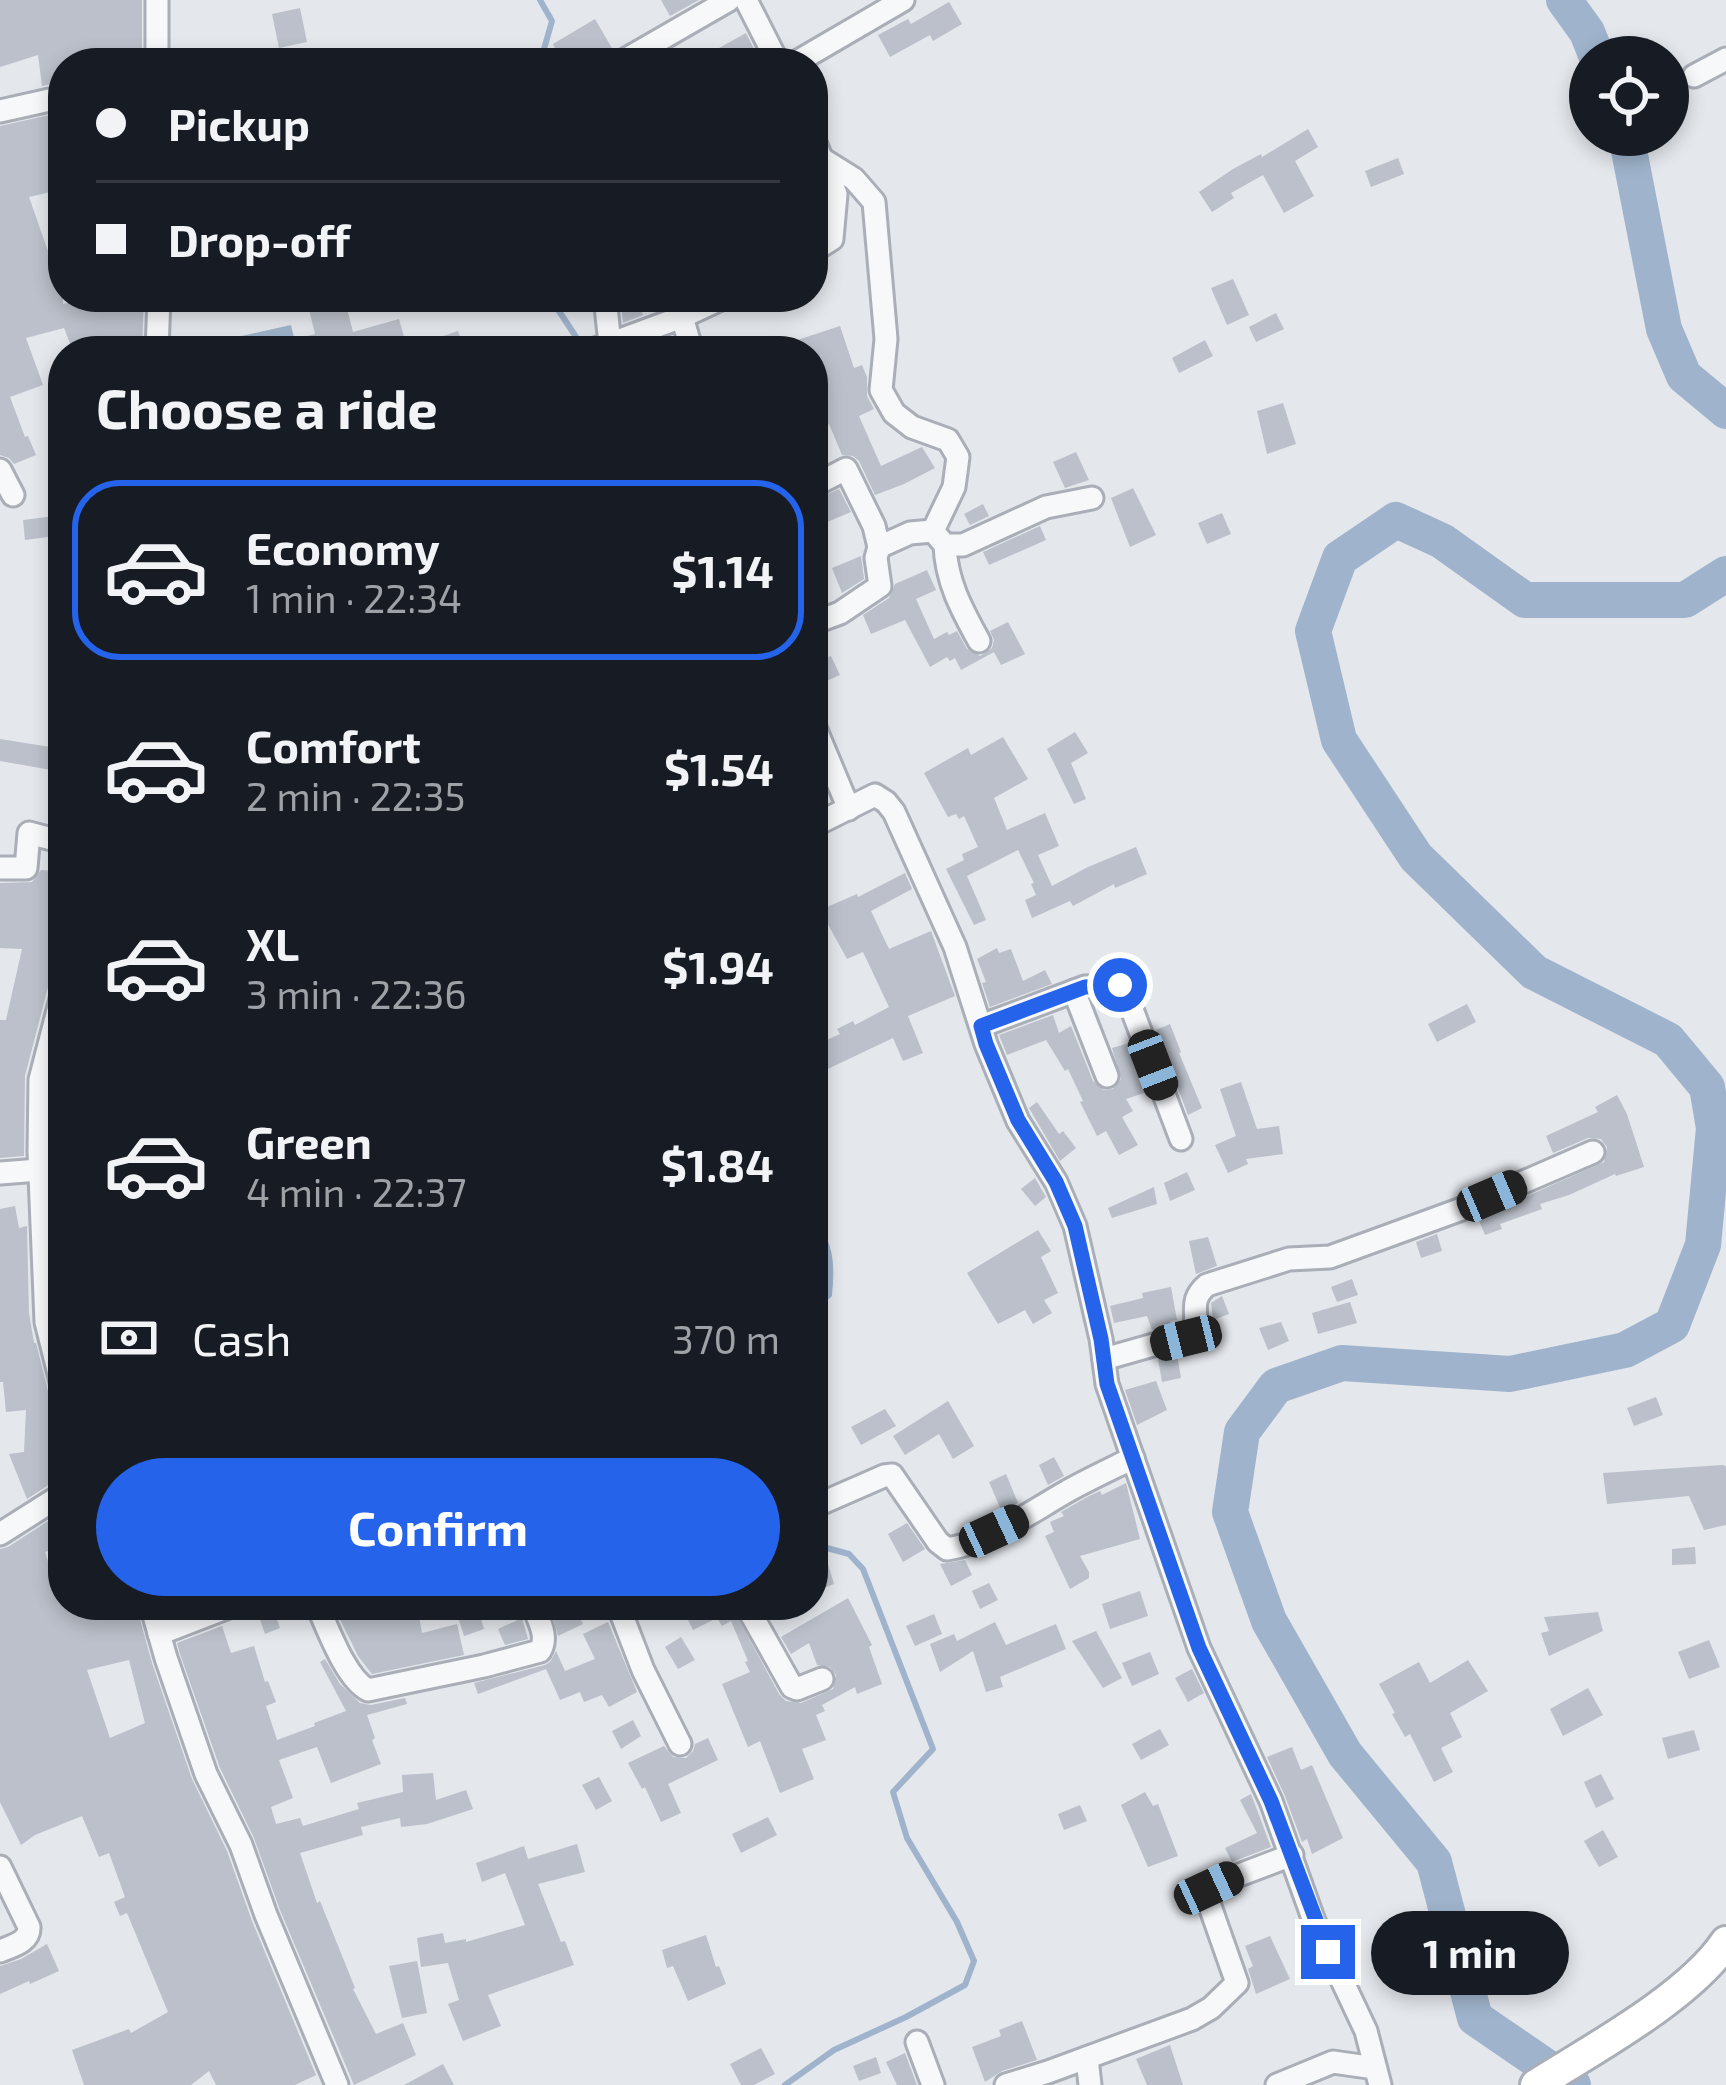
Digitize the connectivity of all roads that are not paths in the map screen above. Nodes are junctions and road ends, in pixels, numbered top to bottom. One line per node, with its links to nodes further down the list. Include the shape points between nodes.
1 (157, 0): 5 (street)
2 (729, 0): 6 (street)
3 (746, 0): 7 (street)
4 (903, 0): 8 (street)
5 (157, 48)
6 (646, 48)
7 (770, 48)
8 (821, 48)
9 (1726, 59): 10 (street)
10 (1694, 76)
11 (48, 100): 12 (street)
12 (0, 111)
13 (828, 158): 24 (street, via 874,202 886,339 881,390 894,413 949,440 958,457)
14 (828, 175): 15 (street, via 836,194)
15 (828, 242)
16 (693, 312): 17 (street)
17 (682, 317): 18 (street); 19 (street)
18 (630, 336)
19 (688, 336)
20 (0, 470): 22 (street)
21 (828, 478): 25 (street, via 846,469)
22 (13, 495)
23 (1092, 498): 24 (street, via 1046,508 963,545)
24 (939, 538): 25 (street, via 910,533); 27 (street)
25 (879, 547): 26 (street, via 880,586)
26 (828, 618)
27 (979, 641)
28 (828, 759): 29 (street)
29 (849, 809): 30 (street); 34 (street, via 874,795 894,812)
30 (828, 819)
31 (48, 838): 32 (street, via 29,833 26,868)
32 (0, 868)
33 (1074, 991): 34 (street); 36 (street); 39 (street, via 1112,984 1125,991)
34 (981, 1026): 44 (street, via 1018,1120 1075,1226)
35 (48, 1049): 37 (street)
36 (1107, 1076)
37 (40, 1080): 38 (street); 41 (street)
38 (48, 1080)
39 (1181, 1139)
40 (1594, 1152): 44 (street, via 1330,1257 1289,1259 1207,1285 1194,1303 1192,1334)
41 (39, 1170): 42 (street); 43 (street)
42 (0, 1173)
43 (48, 1330)
44 (1104, 1359): 45 (street)
45 (1133, 1458): 46 (street, via 947,1549 892,1475); 58 (street, via 1199,1648)
46 (828, 1500)
47 (48, 1504): 48 (street)
48 (0, 1534)
49 (155, 1620): 55 (street)
50 (195, 1620): 55 (street)
51 (324, 1620): 52 (street, via 368,1690 539,1651)
52 (539, 1620)
53 (624, 1620): 57 (street)
54 (754, 1620): 56 (street, via 792,1687)
55 (159, 1634): 65 (street)
56 (822, 1679)
57 (680, 1744)
58 (1292, 1855): 63 (street, via 1205,1892 1237,1984 1192,2019); 64 (street)
59 (0, 1867): 61 (street, via 29,1934)
60 (1726, 1942): 70 (main road, via 1713,1962 1643,2017)
61 (0, 1951)
62 (917, 2042): 66 (street)
63 (1087, 2058): 67 (street); 68 (street)
64 (1378, 2076): 69 (street, via 1333,2062)
65 (327, 2082)
66 (933, 2085)
67 (1006, 2085)
68 (1090, 2085)
69 (1277, 2085)
70 (1536, 2085)

